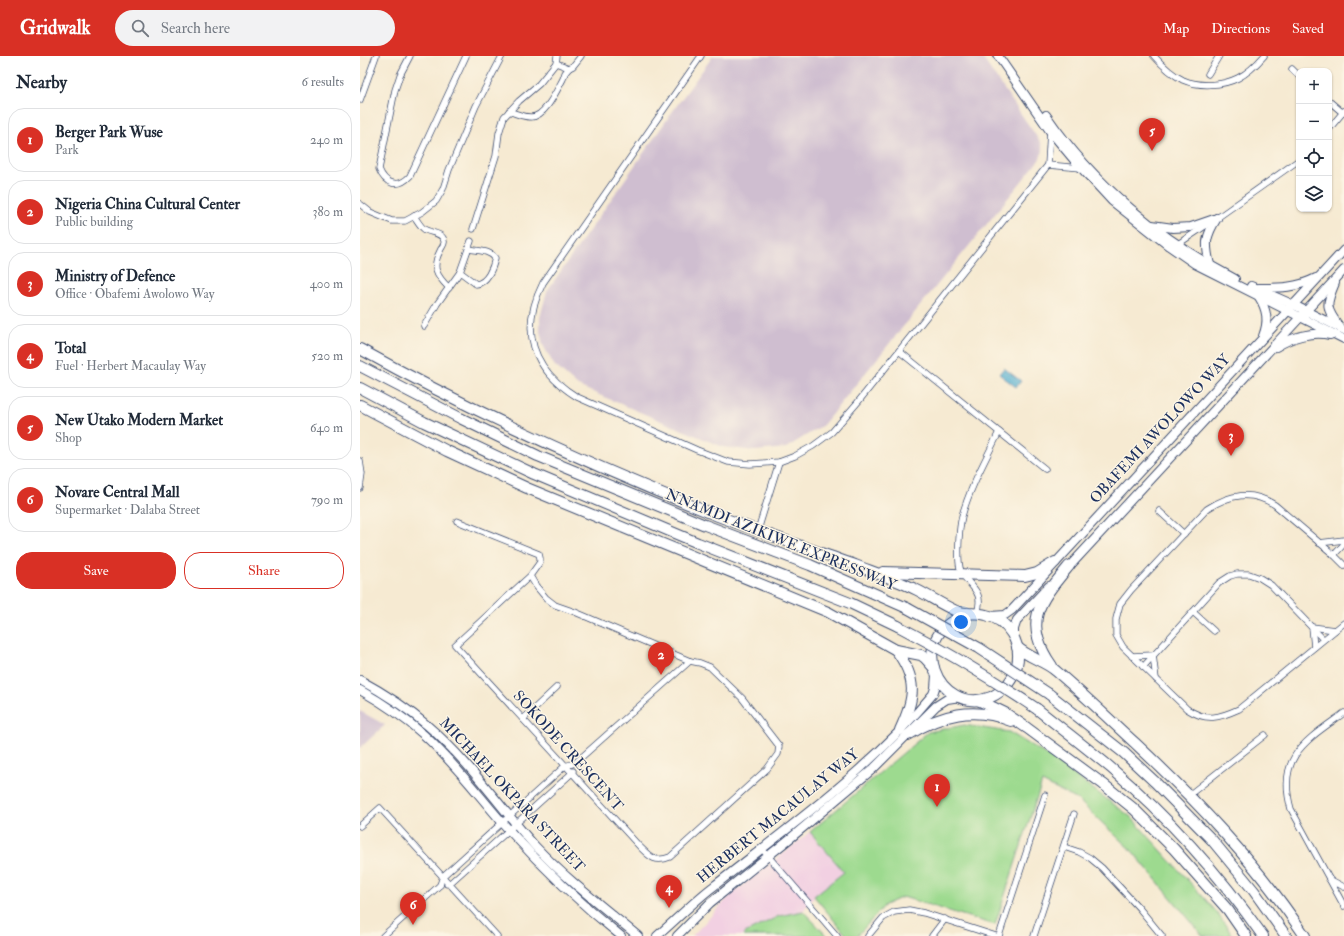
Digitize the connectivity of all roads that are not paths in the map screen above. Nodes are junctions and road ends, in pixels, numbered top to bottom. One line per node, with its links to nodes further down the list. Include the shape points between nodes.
1 (376, 56): 18 (street)
2 (410, 56): 3 (street, via 395,90 379,169 382,176 398,185 410,176)
3 (466, 56)
4 (502, 56): 28 (street, via 476,106 436,201)
5 (557, 56): 13 (street)
6 (581, 56): 14 (street)
7 (701, 56): 58 (street, via 543,283 531,314 531,336 536,353 547,372 564,389 577,397 728,462)
8 (998, 56): 23 (main road)
9 (1005, 56): 30 (main road, via 1077,155 1110,189)
10 (1154, 56): 12 (street, via 1166,69 1182,79 1206,84 1238,78)
11 (1219, 56): 17 (street)
12 (1264, 56)
13 (556, 63): 14 (street); 20 (street, via 539,84)
14 (569, 68): 20 (street, via 539,115 526,117)
15 (1292, 69): 16 (street)
16 (1296, 73)
17 (1208, 74)
18 (360, 100)
19 (1332, 103): 21 (street)
20 (509, 111): 31 (street, via 502,123 496,156)
21 (1343, 112): 22 (street)
22 (1332, 125)
23 (1050, 131): 25 (street); 26 (main road)
24 (1296, 162): 29 (street)
25 (1048, 165): 26 (street); 49 (street)
26 (1081, 168): 33 (main road, via 1112,201)
27 (360, 204): 28 (street, via 370,212 392,221)
28 (414, 216): 41 (street, via 422,228 443,238 444,244 435,264 437,273)
29 (1217, 218): 30 (main road, via 1192,227); 33 (street); 36 (main road, via 1207,237)
30 (1151, 225): 33 (main road)
31 (473, 229)
32 (471, 241): 34 (street)
33 (1175, 246): 36 (main road); 42 (main road, via 1195,264)
34 (469, 249): 38 (street); 38 (street, via 492,254 495,258 494,263 486,279 481,283 476,284)
35 (1344, 250): 39 (main road, OBAFEMI AWOLOWO WAY)
36 (1210, 265): 42 (main road)
37 (1344, 270): 40 (main road, OBAFEMI AWOLOWO WAY)
38 (460, 272): 41 (street)
39 (1320, 276): 42 (main road, via 1296,286); 43 (main road, OBAFEMI AWOLOWO WAY)
40 (1338, 276): 44 (main road, OBAFEMI AWOLOWO WAY); 46 (main road, via 1330,295 1328,309)
41 (449, 288): 45 (street)
42 (1256, 292): 43 (main road); 47 (main road, via 1267,314)
43 (1291, 308): 44 (main road); 47 (main road, OBAFEMI AWOLOWO WAY)
44 (1303, 314): 46 (main road); 50 (main road, OBAFEMI AWOLOWO WAY)
45 (424, 326)
46 (1342, 334): 50 (main road, via 1304,335)
47 (1262, 339): 73 (main road, OBAFEMI AWOLOWO WAY)
48 (360, 349): 64 (highway, NNAMDI AZIKIWE EXPRESSWAY, via 467,406 546,444)
49 (899, 351): 56 (street); 58 (street, via 832,432 813,446)
50 (1267, 352): 75 (main road, OBAFEMI AWOLOWO WAY)
51 (360, 360): 53 (highway)
52 (360, 366): 53 (highway, NNAMDI AZIKIWE EXPRESSWAY)
53 (373, 373): 61 (highway, NNAMDI AZIKIWE EXPRESSWAY, via 538,456)
54 (360, 388): 62 (highway, via 424,422 534,474)
55 (360, 405): 71 (highway, via 447,451 527,488)
56 (999, 432): 59 (street); 77 (street, via 962,517 959,561)
57 (360, 461): 60 (street)
58 (779, 462): 66 (street)
59 (1045, 469)
60 (360, 488)
61 (640, 498): 64 (highway); 128 (highway, NNAMDI AZIKIWE EXPRESSWAY, bridge, via 810,565 907,608 979,648 1049,694 1124,754 1212,840)
62 (616, 509): 71 (highway); 147 (highway, bridge, via 843,600 898,626 975,669 1037,710 1111,768 1183,838 1221,880)
63 (1159, 511): 67 (street)
64 (719, 516): 66 (highway, NNAMDI AZIKIWE EXPRESSWAY)
65 (457, 521): 78 (street, via 539,554 540,562)
66 (758, 530): 76 (highway, NNAMDI AZIKIWE EXPRESSWAY)
67 (1184, 534): 69 (street, via 1216,503 1244,495 1256,496 1275,505); 92 (street, via 1120,604 1116,619 1116,635)
68 (1344, 540): 69 (street)
69 (1319, 543): 72 (street)
70 (1344, 544): 72 (street)
71 (688, 554): 90 (highway, via 828,612)
72 (1334, 555): 74 (street)
73 (1055, 562): 77 (highway, via 1037,573 1025,576); 81 (main road, OBAFEMI AWOLOWO WAY, via 1012,610)
74 (1344, 565)
75 (1069, 566): 86 (main road, OBAFEMI AWOLOWO WAY, via 1017,620); 95 (highway, via 1045,597 1037,618 1039,643)
76 (862, 568): 77 (highway, via 887,572); 80 (highway, NNAMDI AZIKIWE EXPRESSWAY, via 915,589 953,610)
77 (963, 575): 80 (street, via 979,597 980,605)
78 (530, 576): 93 (street, via 546,598 555,605); 104 (street, SOKODE CRESCENT, via 456,645)
79 (1193, 612): 83 (street, via 1219,583 1230,576 1249,574 1271,585); 85 (street); 91 (street)
80 (974, 614): 81 (highway); 96 (highway, via 958,617 940,632 934,643 932,656)
81 (991, 616): 86 (highway, via 1008,628)
82 (1344, 623): 84 (street)
83 (1312, 627): 84 (street); 87 (street); 89 (street)
84 (1335, 630): 87 (street)
85 (1214, 632)
86 (1014, 637): 88 (highway)
87 (1323, 639): 89 (street)
88 (1017, 647): 95 (highway); 102 (highway, via 1016,672 1010,682 1001,691)
89 (1314, 647): 98 (street, via 1239,709 1224,716 1208,718 1196,715)
90 (896, 650): 96 (highway, via 921,655); 106 (highway, via 907,668 912,687)
91 (1153, 655): 92 (street); 94 (street); 98 (street)
92 (1132, 656): 94 (street)
93 (690, 661): 108 (street); 110 (street, SOKODE CRESCENT, via 710,667 742,698 778,746 778,754 767,769 670,856 662,860 648,855)
94 (1143, 667): 98 (street)
95 (1054, 669): 112 (highway)
96 (935, 671): 101 (highway, via 942,684); 106 (main road, HERBERT MACAULAY WAY, via 935,688 932,694)
97 (360, 680): 114 (main road, MICHAEL OKPARA STREET, via 391,698 428,726 457,754)
98 (1156, 680)
99 (557, 688): 104 (street)
100 (360, 690): 115 (main road, MICHAEL OKPARA STREET, via 390,708 424,735)
101 (960, 697): 102 (highway); 106 (main road, HERBERT MACAULAY WAY, via 947,699)
102 (978, 700): 105 (highway, via 1005,713)
103 (1344, 713): 124 (street, via 1306,741 1290,763 1287,778 1287,795 1291,809)
104 (523, 719): 109 (street, SOKODE CRESCENT)
105 (1027, 728): 106 (highway, via 1003,718 965,714 954,715); 131 (highway, via 1134,809 1174,849)
106 (904, 732): 121 (main road, HERBERT MACAULAY WAY, via 832,794); 122 (main road, HERBERT MACAULAY WAY, via 873,769)
107 (1265, 735): 112 (street)
108 (575, 763): 109 (street); 110 (street)
109 (566, 766): 110 (street, SOKODE CRESCENT); 114 (street)
110 (572, 773): 116 (street)
111 (1045, 795): 142 (street)
112 (1189, 795): 120 (highway)
113 (1074, 814): 119 (street)
114 (509, 816): 115 (street); 116 (main road, MICHAEL OKPARA STREET)
115 (502, 822): 118 (main road, MICHAEL OKPARA STREET); 123 (street)
116 (516, 823): 118 (street); 136 (main road, MICHAEL OKPARA STREET, via 555,865 594,901)
117 (360, 826): 123 (street, via 380,808)
118 (509, 830): 125 (street); 135 (main road, MICHAEL OKPARA STREET, via 573,895)
119 (1064, 847): 143 (street); 144 (street, via 1080,852 1102,868)
120 (1238, 848): 128 (highway); 149 (highway, via 1266,881)
121 (762, 849): 122 (street); 137 (main road, HERBERT MACAULAY WAY, via 712,886)
122 (768, 856): 138 (main road, HERBERT MACAULAY WAY, via 710,903); 139 (street)
123 (443, 876): 125 (street); 126 (street)
124 (1329, 879): 127 (street); 129 (street)
125 (449, 884): 126 (street); 134 (street)
126 (440, 885): 133 (street)
127 (1344, 887)
128 (1254, 891): 148 (highway, NNAMDI AZIKIWE EXPRESSWAY)
129 (1342, 899): 130 (street)
130 (1344, 906)
131 (1228, 910): 145 (highway); 146 (highway)
132 (945, 919): 140 (street, via 909,910 894,912 884,918); 141 (street); 142 (street)
133 (383, 936)
134 (497, 936)
135 (622, 936)
136 (638, 936)
137 (657, 936)
138 (677, 936)
139 (837, 936)
140 (868, 936)
141 (932, 936)
142 (997, 936)
143 (1034, 936)
144 (1162, 936)
145 (1246, 936)
146 (1255, 936)
147 (1263, 936)
148 (1286, 936)
149 (1305, 936)

